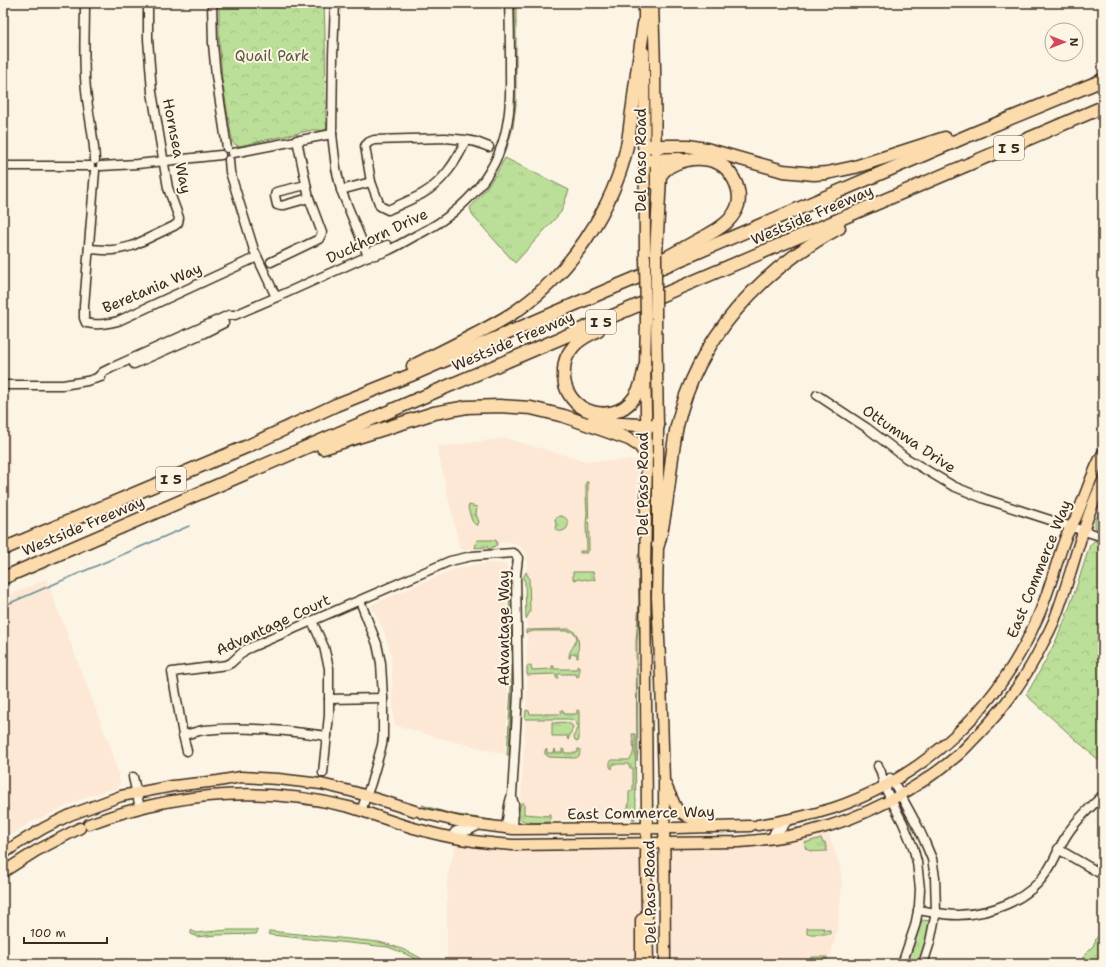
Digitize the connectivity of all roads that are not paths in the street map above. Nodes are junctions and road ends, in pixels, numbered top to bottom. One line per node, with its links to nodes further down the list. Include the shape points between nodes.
1 (84, 3): 24 (street, Beretania Way, via 85,77)
2 (148, 3): 22 (street, Hornsea Way, via 152,92)
3 (212, 3): 19 (street, via 216,76)
4 (329, 3): 10 (street)
5 (335, 3): 10 (street)
6 (510, 3): 31 (street, Duckhorn Drive, via 510,103 506,130 490,171 462,206 449,216 416,235 373,250)
7 (644, 3): 9 (main road, Del Paso Road)
8 (653, 3): 18 (main road, Del Paso Road)
9 (644, 24): 18 (main road, Del Paso Road); 42 (highway, via 628,142 619,172 603,210 573,257 543,289 511,314)
10 (333, 55): 13 (street)
11 (1103, 80): 14 (highway, Westside Freeway / I 5)
12 (1103, 107): 28 (highway, Westside Freeway / I 5)
13 (332, 134): 15 (street); 27 (street)
14 (972, 134): 18 (highway, via 942,139 841,170 814,174 783,171 688,146); 35 (highway, Westside Freeway / I 5)
15 (297, 140): 19 (street); 26 (street)
16 (466, 140): 17 (street); 25 (street, via 445,138 369,142 364,146); 25 (street, via 456,159 441,178 423,193 388,210 380,206)
17 (489, 147)
18 (650, 147): 20 (main road, Del Paso Road)
19 (230, 154): 22 (street, via 225,159 222,155); 33 (street, via 230,172)
20 (650, 160): 21 (highway); 32 (main road, Del Paso Road)
21 (690, 160): 32 (highway, via 669,166 660,176); 35 (highway, via 716,162 732,176 736,184 738,204 730,220 719,229)
22 (164, 161): 24 (street); 30 (street, Hornsea Way, via 168,188 178,223 125,248)
23 (3, 166): 24 (street)
24 (95, 166): 30 (street, Beretania Way)
25 (371, 182): 27 (street)
26 (306, 185): 29 (street); 29 (street, via 276,192 277,205)
27 (341, 190): 31 (street)
28 (909, 190): 37 (highway, Westside Freeway / I 5); 52 (highway, via 820,238 784,263 744,300 721,330 694,375 681,413 673,445 663,529)
29 (309, 198): 34 (street, via 322,233 319,239)
30 (89, 249): 33 (street, Beretania Way, via 84,318 86,323 94,325 118,322)
31 (368, 256): 36 (street, Duckhorn Drive)
32 (651, 256): 38 (main road, Del Paso Road, bridge)
33 (257, 257): 36 (street)
34 (271, 262)
35 (610, 289): 42 (highway, Westside Freeway / I 5)
36 (276, 297): 40 (street, Duckhorn Drive, via 235,315 229,315 111,368 97,378 63,385)
37 (633, 308): 39 (highway, via 573,347 564,366 564,380 571,398 581,407 594,413 608,413 620,410 630,403 640,386); 45 (highway, Westside Freeway / I 5)
38 (651, 318): 39 (main road, Del Paso Road); 44 (main road, Del Paso Road)
39 (645, 367): 44 (main road, Del Paso Road)
40 (3, 385)
41 (817, 395): 49 (street, Ottumwa Drive, via 906,458 953,486)
42 (336, 405): 53 (highway, Westside Freeway / I 5, via 248,446)
43 (564, 416): 44 (highway, via 604,423); 45 (highway, via 514,406 468,407 434,413 322,448); 47 (highway, via 628,439 640,446)
44 (652, 426): 47 (main road, Del Paso Road); 52 (main road, Del Paso Road)
45 (292, 454): 54 (highway, Westside Freeway / I 5)
46 (1103, 454): 49 (main road, East Commerce Way)
47 (647, 456): 78 (main road, Del Paso Road)
48 (1103, 481): 50 (main road, East Commerce Way)
49 (1071, 527): 50 (street, Ottumwa Drive); 65 (main road, East Commerce Way, via 1033,630 997,689 963,728 940,749)
50 (1084, 531): 51 (street, Ottumwa Drive); 68 (main road, East Commerce Way, via 1054,622 1033,664 1010,698 958,755 925,780)
51 (1103, 537)
52 (658, 545): 64 (main road, Del Paso Road, via 657,597)
53 (3, 549)
54 (3, 578)
55 (360, 601): 56 (street, Advantage Court); 57 (street, via 377,644); 77 (street, Advantage Way, via 458,559 512,553 518,558 518,695 512,795 514,804)
56 (312, 621): 58 (street, via 328,660); 59 (street, Advantage Court, via 245,650 227,665 172,672)
57 (383, 698): 58 (street); 70 (street, via 382,745)
58 (329, 699): 60 (street)
59 (183, 735): 60 (street, via 203,731 271,729); 61 (street)
60 (327, 736): 62 (street)
61 (187, 751)
62 (323, 773)
63 (133, 777): 67 (street)
64 (664, 781): 76 (main road, via 680,812); 79 (main road, Del Paso Road)
65 (893, 781): 66 (main road, East Commerce Way); 66 (street, via 880,769); 68 (street)
66 (884, 786): 71 (street); 74 (main road, East Commerce Way, via 836,807)
67 (137, 793): 70 (main road, East Commerce Way, via 241,777 321,784); 72 (street); 85 (main road, East Commerce Way, via 121,796 70,815)
68 (900, 794): 71 (main road, East Commerce Way); 89 (street, via 932,859)
69 (1103, 795): 84 (street, via 1075,823)
70 (367, 796): 73 (street); 75 (main road, East Commerce Way, via 418,812)
71 (891, 800): 81 (main road, East Commerce Way, via 864,813 812,831); 88 (street, via 914,847 920,889)
72 (140, 808): 73 (main road, East Commerce Way, via 186,798 248,794 311,799); 86 (main road, East Commerce Way, via 85,826 36,851)
73 (361, 811): 80 (main road, East Commerce Way)
74 (788, 820): 76 (main road, East Commerce Way); 81 (street, via 782,828 775,831)
75 (479, 825): 77 (main road, East Commerce Way); 80 (street, via 466,831 458,830)
76 (709, 827): 79 (main road, East Commerce Way)
77 (509, 828): 78 (main road, East Commerce Way)
78 (647, 828): 79 (main road, East Commerce Way); 82 (main road, Del Paso Road)
79 (664, 828): 83 (main road, Del Paso Road)
80 (452, 837): 82 (main road, East Commerce Way, via 514,845)
81 (772, 839): 83 (main road, East Commerce Way)
82 (647, 844): 83 (main road, East Commerce Way); 90 (main road, Del Paso Road, via 647,914)
83 (664, 844): 91 (main road, Del Paso Road)
84 (1058, 849): 87 (street); 89 (street, via 1045,874 1033,888 1018,899 973,913 958,915)
85 (3, 854)
86 (3, 872)
87 (1103, 875)
88 (918, 910): 89 (street); 92 (street)
89 (936, 912): 93 (street)
90 (643, 963)
91 (666, 964)
92 (902, 964)
93 (923, 964)

